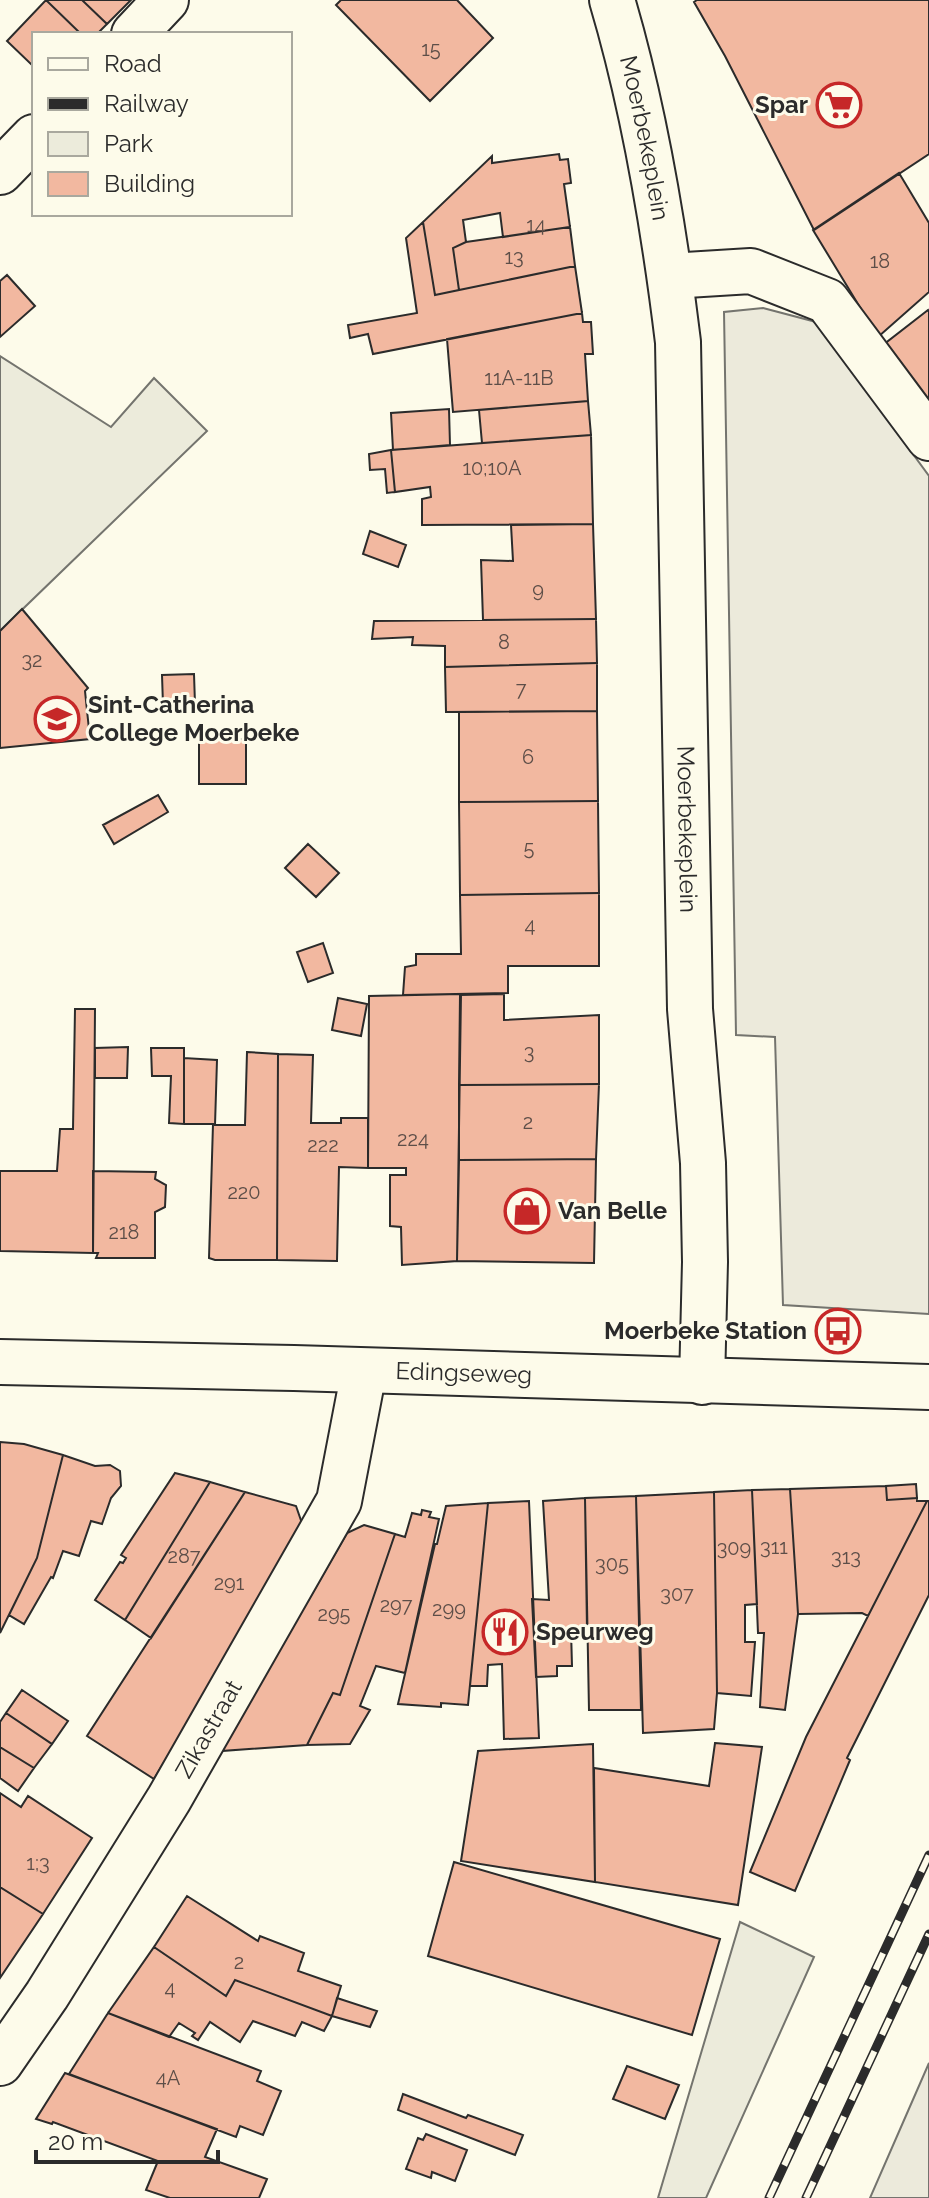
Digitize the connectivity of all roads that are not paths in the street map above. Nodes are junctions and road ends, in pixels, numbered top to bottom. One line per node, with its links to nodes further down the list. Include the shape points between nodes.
1 (166, 0): 3 (main road)
2 (612, 0): 6 (main road, Moerbekeplein, via 632,66)
3 (136, 32)
4 (32, 139): 5 (main road)
5 (0, 172)
6 (670, 276): 7 (main road, via 751,271 827,301); 10 (main road, Moerbekeplein, via 678,342 690,1009 703,1163)
7 (929, 438)
8 (0, 1362): 9 (main road, Edingseweg)
9 (364, 1371): 10 (main road, Edingseweg); 12 (main road, Zikastraat, via 339,1501 169,1799)
10 (702, 1382): 11 (main road, Edingseweg)
11 (929, 1387)
12 (0, 2063)

